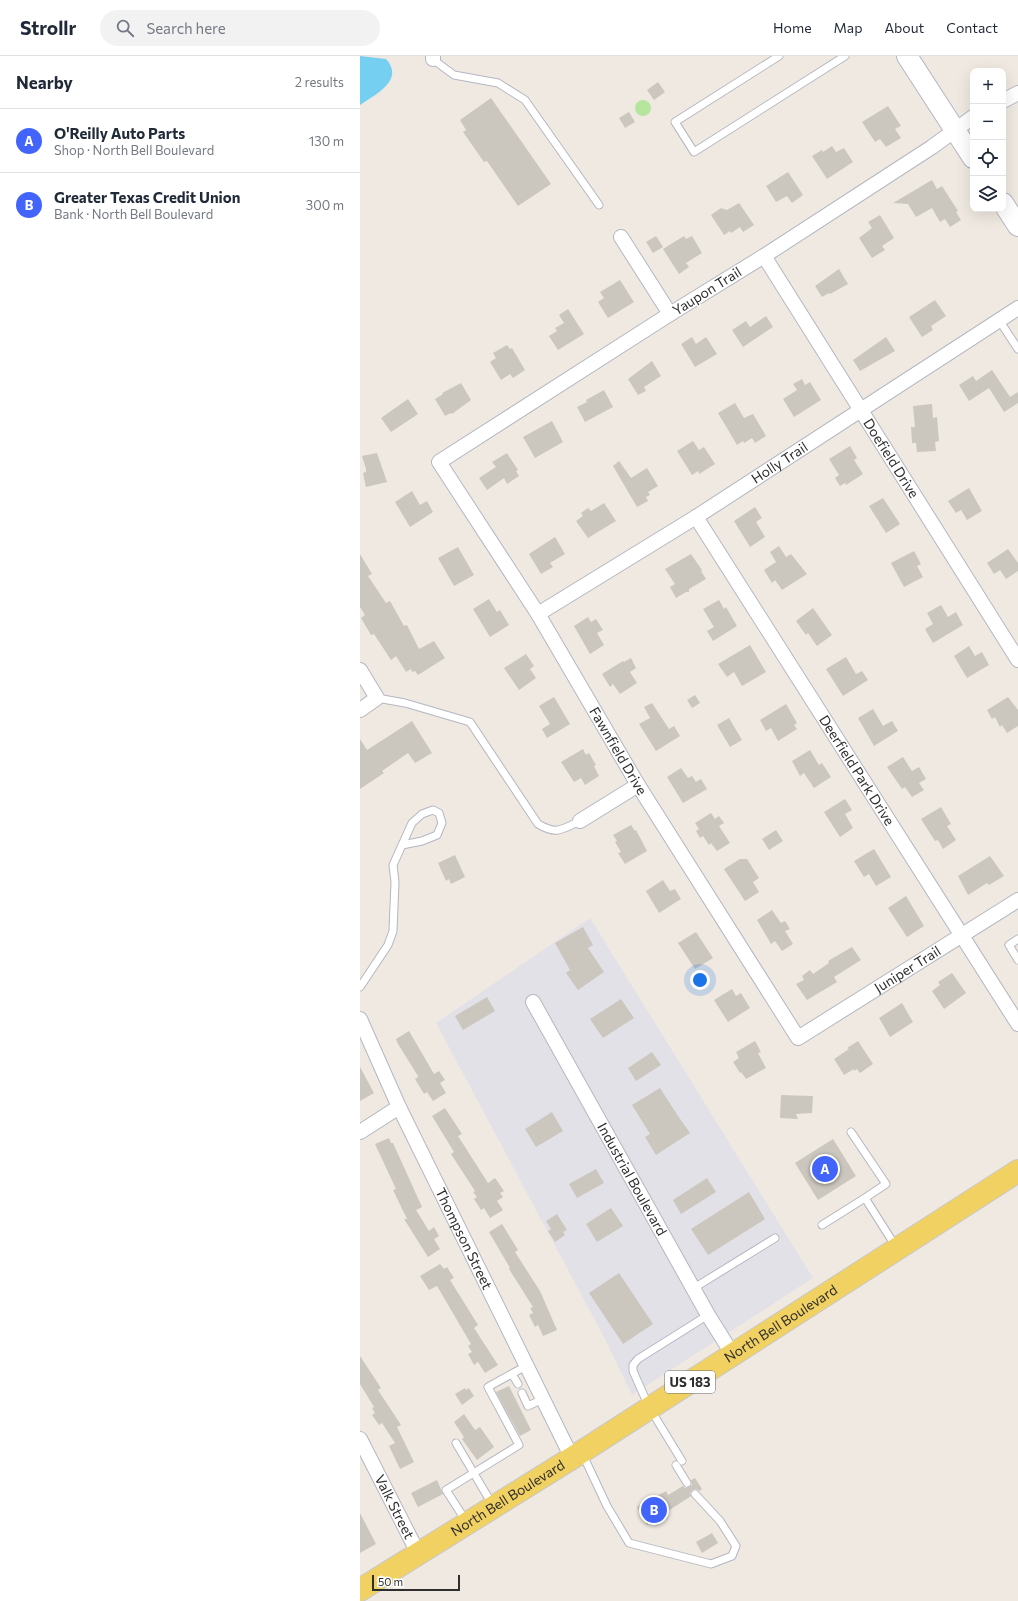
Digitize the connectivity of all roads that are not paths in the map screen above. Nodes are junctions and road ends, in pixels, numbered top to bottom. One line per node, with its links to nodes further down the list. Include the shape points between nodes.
1 (778, 56): 2 (lane, via 675,122 694,152)
2 (845, 56)
3 (907, 56): 8 (main road)
4 (431, 57): 10 (lane, via 454,75 498,83 525,100)
5 (1018, 93): 6 (street)
6 (1006, 99)
7 (970, 119): 8 (street, Yaupon Trail)
8 (955, 130): 9 (main road); 14 (street, Yaupon Trail)
9 (970, 153)
10 (599, 205)
11 (1006, 208): 12 (main road)
12 (1018, 226)
13 (621, 237): 16 (street)
14 (764, 256): 16 (street, Yaupon Trail); 19 (street, Doefield Drive)
15 (1018, 308): 17 (street, Holly Trail)
16 (670, 314): 20 (street, Yaupon Trail)
17 (999, 320): 18 (lane); 19 (street, Holly Trail)
18 (1018, 349)
19 (860, 410): 21 (street, Holly Trail); 23 (street, Doefield Drive)
20 (439, 462): 22 (street, Fawnfield Drive)
21 (696, 517): 22 (street, Holly Trail); 31 (street, Deerfield Park Drive)
22 (538, 614): 27 (street, Fawnfield Drive)
23 (1018, 660)
24 (360, 670): 25 (street)
25 (377, 698): 26 (street); 28 (lane, via 405,703 470,722 538,824 551,831)
26 (360, 710)
27 (638, 785): 28 (street); 38 (street, Fawnfield Drive)
28 (580, 821)
29 (402, 846): 29 (lane, via 412,823 422,814 433,810 439,813 442,822 437,834); 34 (lane, via 393,865 393,931 388,945)
30 (1018, 900): 31 (street, Juniper Trail)
31 (963, 935): 37 (street, Deerfield Park Drive); 38 (street, Juniper Trail)
32 (1018, 939): 33 (lane, via 1009,945)
33 (1018, 960)
34 (360, 987)
35 (533, 1002): 47 (street, Industrial Boulevard)
36 (360, 1019): 39 (street, Thompson Street)
37 (1018, 1024)
38 (798, 1038)
39 (399, 1107): 40 (street); 50 (street, Thompson Street)
40 (360, 1132)
41 (851, 1132): 43 (lane, via 886,1184)
42 (1018, 1171): 46 (main road, North Bell Boulevard / US 183)
43 (865, 1198): 44 (lane); 46 (lane)
44 (822, 1226)
45 (775, 1238): 47 (lane)
46 (896, 1248): 49 (main road, North Bell Boulevard / US 183)
47 (694, 1288): 48 (street, Industrial Boulevard)
48 (708, 1314): 49 (street, Industrial Boulevard); 55 (lane, via 638,1359 633,1365 633,1371)
49 (732, 1355): 55 (main road, North Bell Boulevard / US 183)
50 (526, 1366): 51 (lane); 54 (street, Thompson Street)
51 (512, 1374): 52 (lane); 59 (lane, via 488,1387 519,1445)
52 (518, 1384)
53 (522, 1393): 54 (lane, via 528,1406)
54 (543, 1398): 58 (street, Thompson Street)
55 (649, 1407): 58 (main road, North Bell Boulevard / US 183); 60 (lane)
56 (360, 1439): 64 (street, Valk Street)
57 (456, 1443): 59 (lane)
58 (576, 1454): 61 (lane, via 629,1543 710,1564 732,1556 736,1546 720,1521); 62 (main road, North Bell Boulevard / US 183)
59 (473, 1474): 62 (lane); 63 (lane, via 446,1490)
60 (687, 1483)
61 (695, 1494)
62 (493, 1506): 63 (main road, North Bell Boulevard / US 183)
63 (467, 1523): 64 (main road, North Bell Boulevard / US 183)
64 (418, 1553): 65 (main road, North Bell Boulevard / US 183)
65 (360, 1590)

